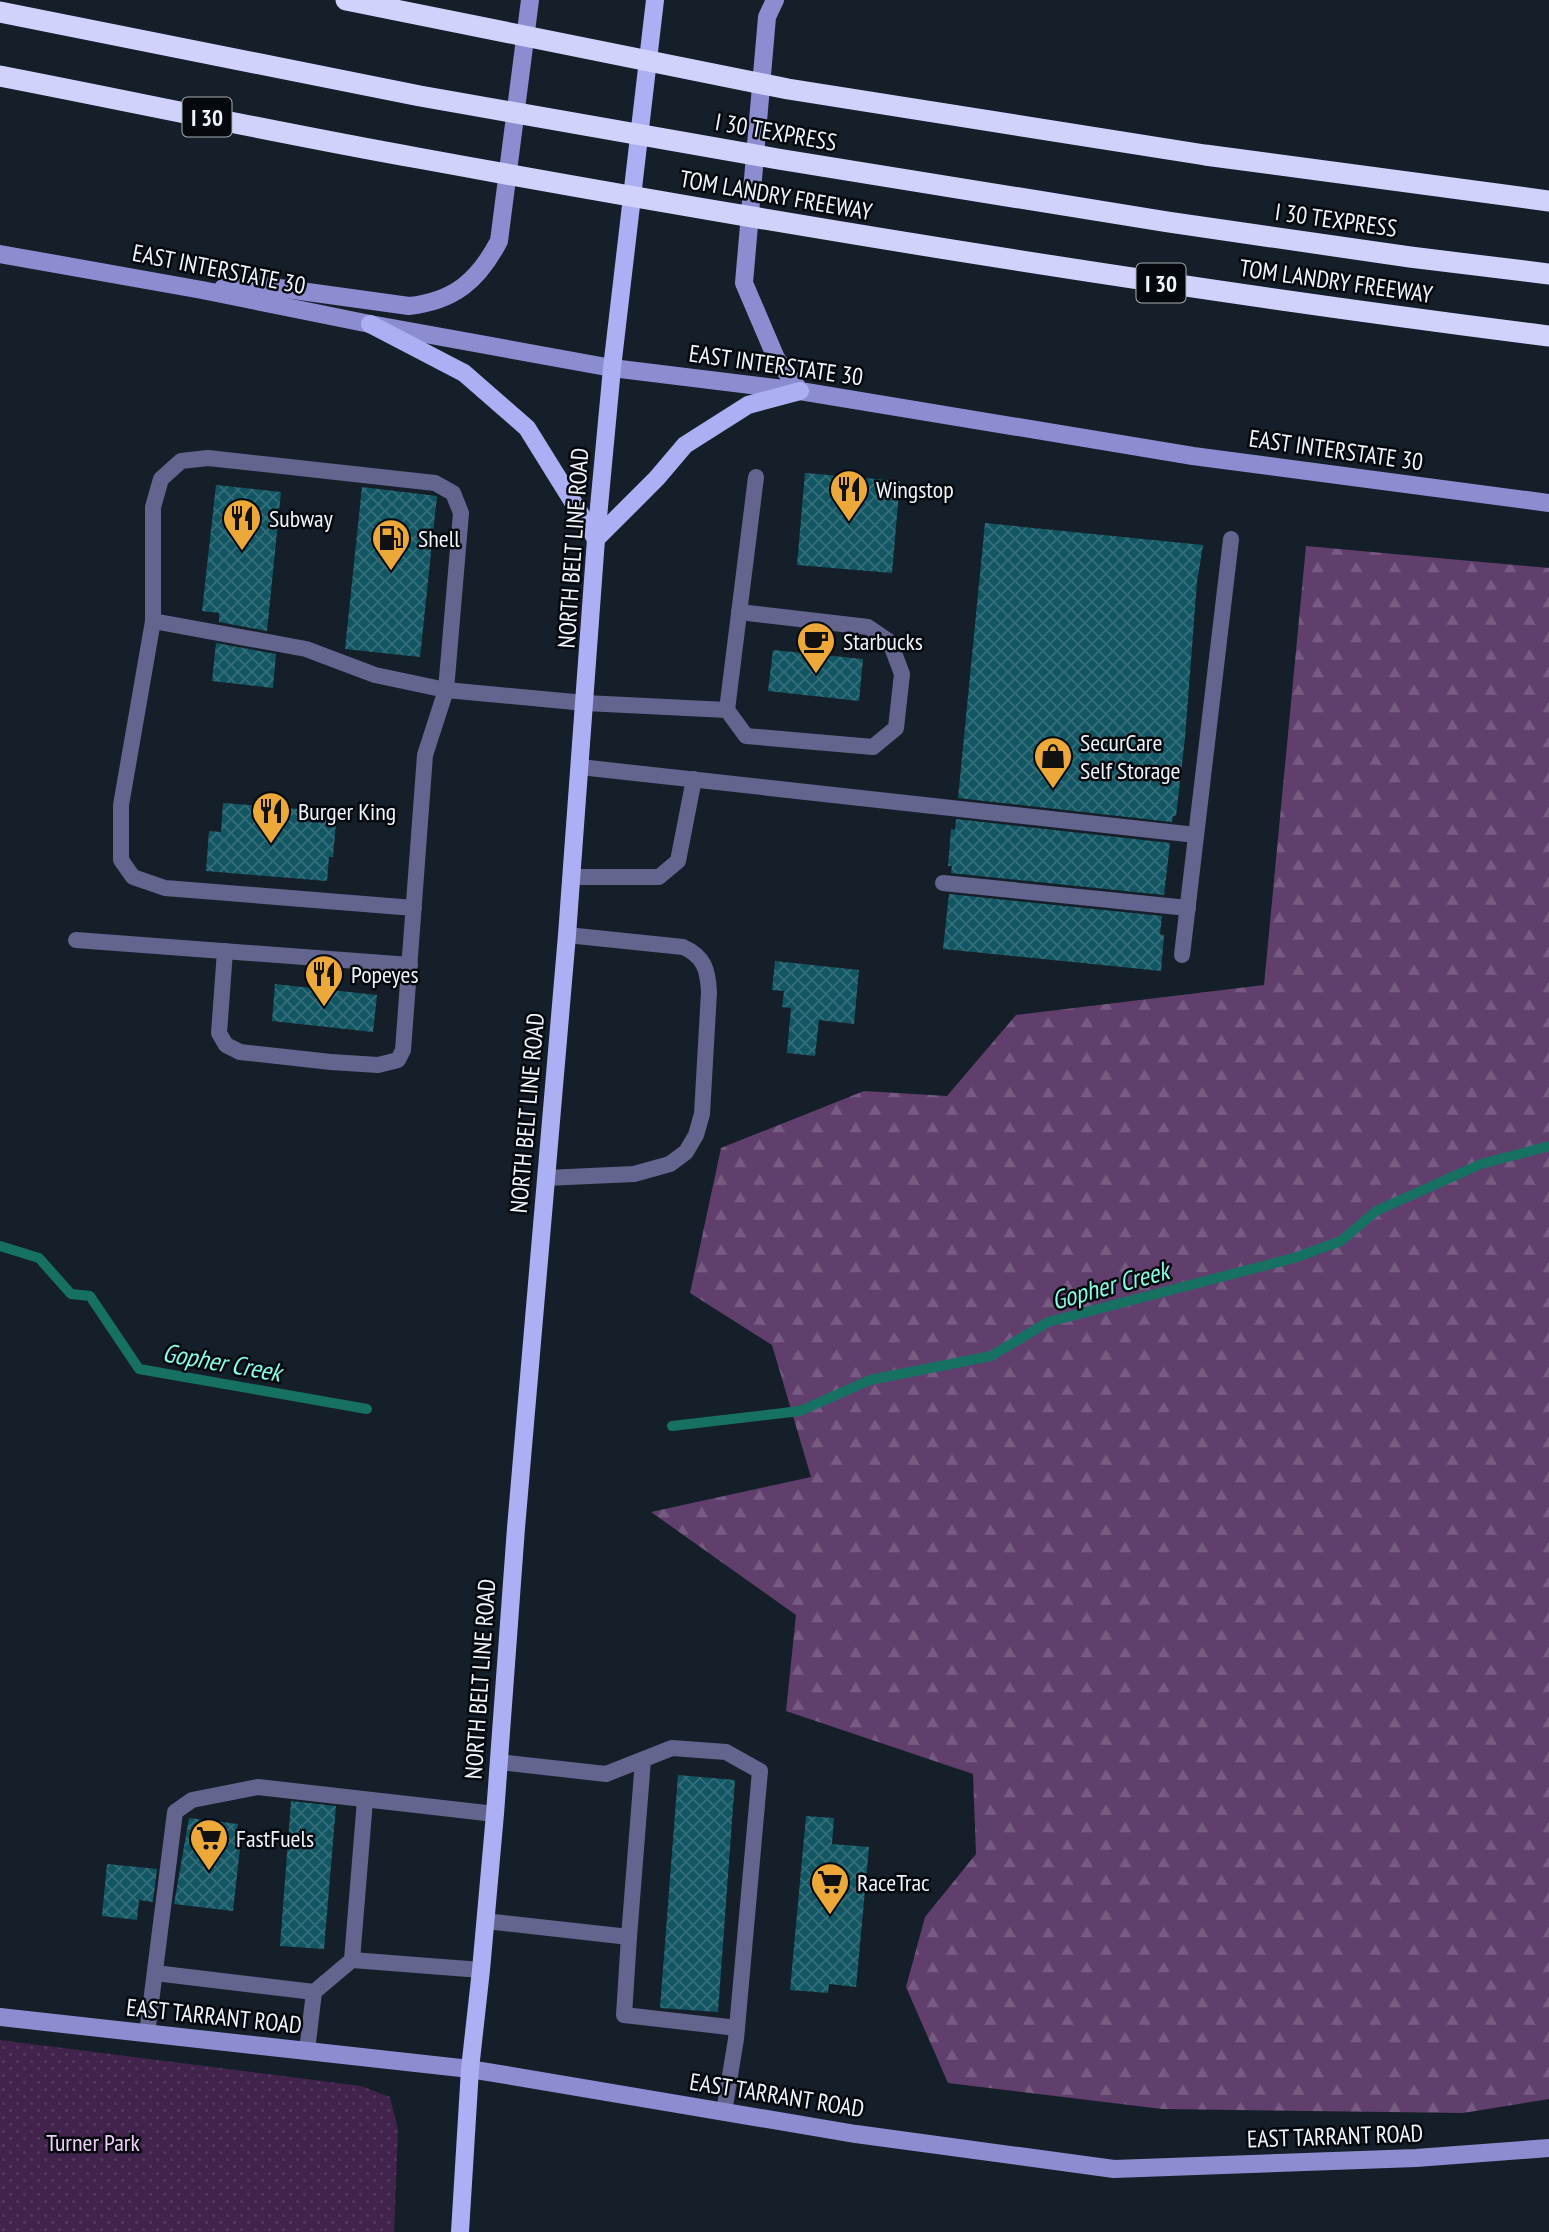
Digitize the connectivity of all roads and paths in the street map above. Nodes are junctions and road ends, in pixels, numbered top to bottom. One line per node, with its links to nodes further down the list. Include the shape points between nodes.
1 (346, 0): 7 (highway, via 788,89 1205,155)
2 (530, 0): 10 (main road, via 499,241 488,261 460,290 434,303 408,306 257,285)
3 (655, 0): 13 (main road, NORTH BELT LINE ROAD)
4 (775, 0): 14 (main road, via 767,18 744,283 776,358)
5 (0, 12): 9 (highway, I 30 TEXPRESS, via 420,96 778,159 1182,224)
6 (0, 76): 12 (highway, TOM LANDRY FREEWAY / I 30, via 415,158 775,222 1203,290)
7 (1549, 201)
8 (0, 254): 10 (main road, EAST INTERSTATE 30)
9 (1549, 274)
10 (202, 290): 11 (main road, EAST INTERSTATE 30)
11 (370, 324): 13 (main road, EAST INTERSTATE 30); 17 (main road, via 464,373 527,428)
12 (1549, 336)
13 (612, 368): 14 (main road, EAST INTERSTATE 30); 17 (main road, NORTH BELT LINE ROAD)
14 (800, 391): 16 (main road, EAST INTERSTATE 30, via 1193,456); 17 (main road, via 748,405 685,445)
15 (756, 477): 19 (lane)
16 (1549, 503)
17 (596, 539): 22 (main road, NORTH BELT LINE ROAD)
18 (1231, 539): 26 (lane)
19 (739, 612): 23 (lane); 23 (lane, via 868,626 890,642 902,674 896,728 873,747 746,736)
20 (153, 621): 21 (lane, via 306,649 375,675); 21 (lane, via 153,507 161,479 181,461 208,458 435,483 453,493 461,513); 29 (lane, via 121,805 121,860 133,877 165,888)
21 (446, 690): 22 (lane); 29 (lane, via 425,755)
22 (585, 703): 23 (lane); 24 (main road, NORTH BELT LINE ROAD)
23 (727, 710)
24 (580, 767): 25 (lane); 27 (main road, NORTH BELT LINE ROAD)
25 (694, 779): 26 (lane); 27 (lane, via 678,861 659,877)
26 (1196, 835): 30 (lane)
27 (571, 877): 31 (main road, NORTH BELT LINE ROAD)
28 (943, 883): 30 (lane)
29 (414, 908): 35 (lane)
30 (1188, 908): 34 (lane)
31 (567, 935): 36 (main road, NORTH BELT LINE ROAD); 36 (lane, via 683,947 703,960 709,992 702,1114 686,1152 670,1164 634,1174)
32 (76, 940): 33 (lane)
33 (225, 951): 35 (lane); 35 (lane, via 219,1032 226,1045 240,1052 331,1062 378,1065 398,1060 403,1050)
34 (1182, 955)
35 (410, 965)
36 (546, 1178): 38 (main road, NORTH BELT LINE ROAD)
37 (643, 1759): 38 (lane, via 606,1774); 42 (lane); 48 (lane, via 672,1748 726,1752 760,1771)
38 (499, 1762): 40 (main road, NORTH BELT LINE ROAD)
39 (365, 1800): 40 (lane); 43 (lane); 45 (lane, via 258,1787 192,1800 175,1812)
40 (495, 1814): 41 (main road, NORTH BELT LINE ROAD)
41 (485, 1922): 42 (lane); 44 (main road, NORTH BELT LINE ROAD)
42 (629, 1937): 48 (lane, via 624,2015)
43 (352, 1960): 44 (lane); 46 (lane)
44 (481, 1970): 51 (main road, NORTH BELT LINE ROAD)
45 (155, 1973): 46 (lane); 49 (lane)
46 (314, 1992): 50 (lane)
47 (0, 2017): 49 (main road, EAST TARRANT ROAD)
48 (737, 2028): 52 (lane)
49 (147, 2034): 50 (main road, EAST TARRANT ROAD)
50 (307, 2051): 51 (main road, EAST TARRANT ROAD)
51 (470, 2069): 52 (main road, EAST TARRANT ROAD); 54 (main road, NORTH BELT LINE ROAD)
52 (724, 2112): 53 (main road, EAST TARRANT ROAD, via 1114,2169 1416,2158)
53 (1549, 2148)
54 (460, 2232)

